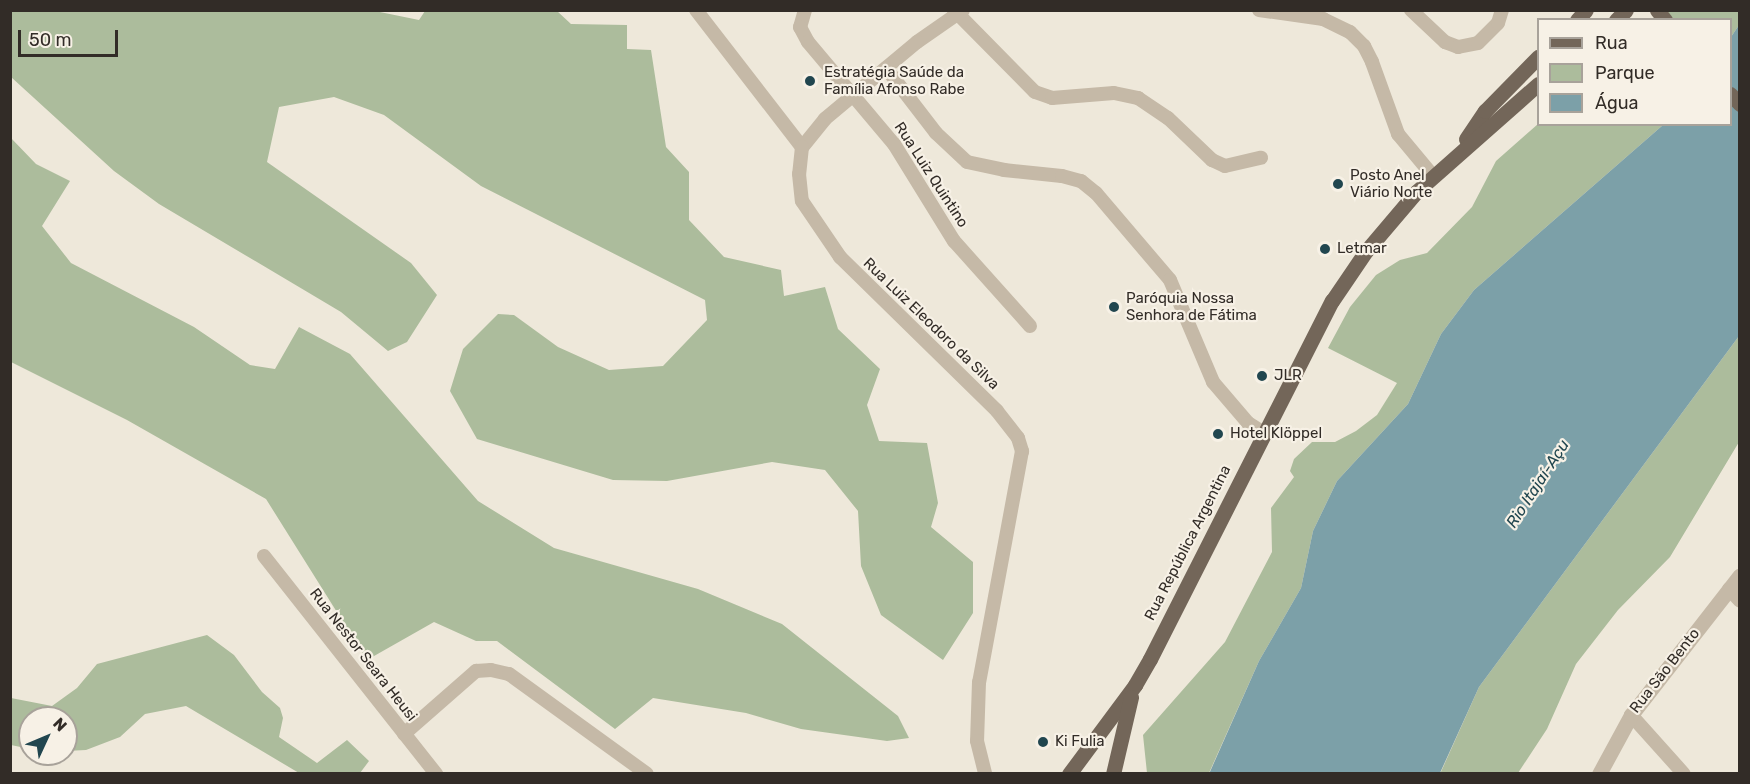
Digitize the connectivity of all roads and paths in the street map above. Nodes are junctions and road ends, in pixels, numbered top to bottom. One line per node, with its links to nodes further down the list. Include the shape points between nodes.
1 (696, 10): 11 (street)
2 (805, 10): 10 (street, Rua Luiz Quintino, via 800,27 808,42)
3 (1259, 10): 14 (street, via 1323,19 1350,32 1364,46 1372,62 1398,134)
4 (1411, 10): 5 (street, via 1445,42 1458,47 1478,42 1498,24)
5 (1502, 10)
6 (958, 12): 8 (street); 13 (street, via 1035,92 1052,98 1114,93 1138,98 1168,118 1212,160 1225,166)
7 (1537, 59): 12 (main road, via 1485,111)
8 (886, 68): 10 (street); 16 (street, via 936,133 967,162 1004,171 1062,176 1081,181 1096,193 1170,280 1213,382 1248,423)
9 (1537, 86): 12 (main road, Rua República Argentina)
10 (854, 95): 11 (street); 15 (street, Rua Luiz Quintino, via 894,144 954,242)
11 (802, 147): 26 (street, Rua Luiz Eleodoro da Silva, via 802,201 840,257 997,411 1018,438 1022,451 979,682 977,741)
12 (1456, 153): 14 (main road, Rua República Argentina)
13 (1261, 158)
14 (1432, 176): 16 (main road, Rua República Argentina, via 1366,251 1332,302)
15 (1030, 326)
16 (1264, 433): 21 (main road, Rua República Argentina)
17 (264, 556): 23 (street, Rua Nestor Seara Heusi)
18 (1740, 575): 19 (street, Rua São Bento)
19 (1729, 589): 20 (street); 22 (street, Rua São Bento)
20 (1740, 601)
21 (1135, 685): 27 (main road, Rua República Argentina); 28 (main road, Rua República Argentina, via 1120,732)
22 (1631, 715): 29 (street, Rua São Bento); 30 (street)
23 (404, 734): 24 (street, Rua Nestor Seara Heusi); 25 (street, via 476,671 491,670 509,674)
24 (436, 774)
25 (647, 774)
26 (985, 774)
27 (1069, 774)
28 (1113, 774)
29 (1599, 774)
30 (1684, 774)

